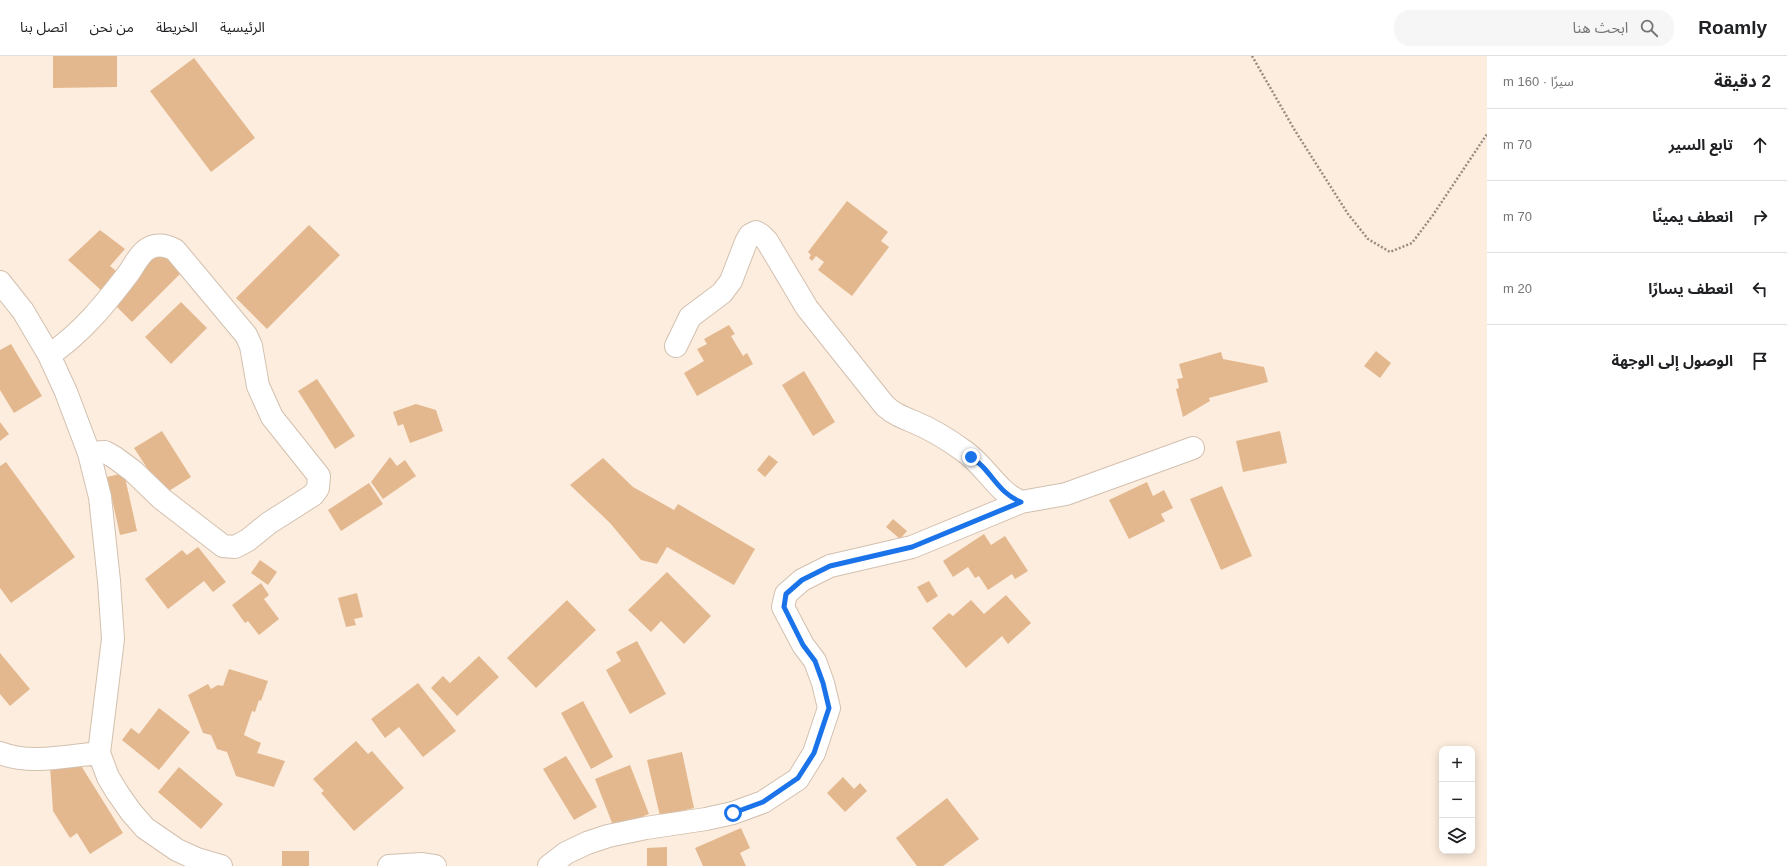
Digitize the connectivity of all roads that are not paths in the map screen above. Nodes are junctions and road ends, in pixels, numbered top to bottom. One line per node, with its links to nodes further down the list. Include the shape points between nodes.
1 (0, 282): 3 (street, via 23,311)
2 (676, 346): 6 (street, via 690,317 722,293 731,281 746,242 750,235 756,232 767,241 807,308 885,406 892,413 914,422 965,452 982,466 1012,499)
3 (49, 355): 5 (street); 5 (street, via 77,335 146,249 166,245 175,250 246,335 251,346 258,386 272,417 320,476 318,488 313,496 269,523 248,540 235,547 223,546 162,499 114,457 105,452)
4 (1193, 448): 6 (street, via 1066,494)
5 (89, 453): 8 (street, via 100,497 113,639)
6 (1021, 502): 12 (street, via 912,547 830,566 802,580 786,594 784,607 803,645 815,661 829,708 814,753 798,778 763,802 706,819 608,836 566,853)
7 (0, 753): 8 (street, via 33,759)
8 (99, 753): 9 (street, via 108,778 145,828 177,850)
9 (221, 866)
10 (389, 866): 11 (street)
11 (435, 866)
12 (549, 866)

